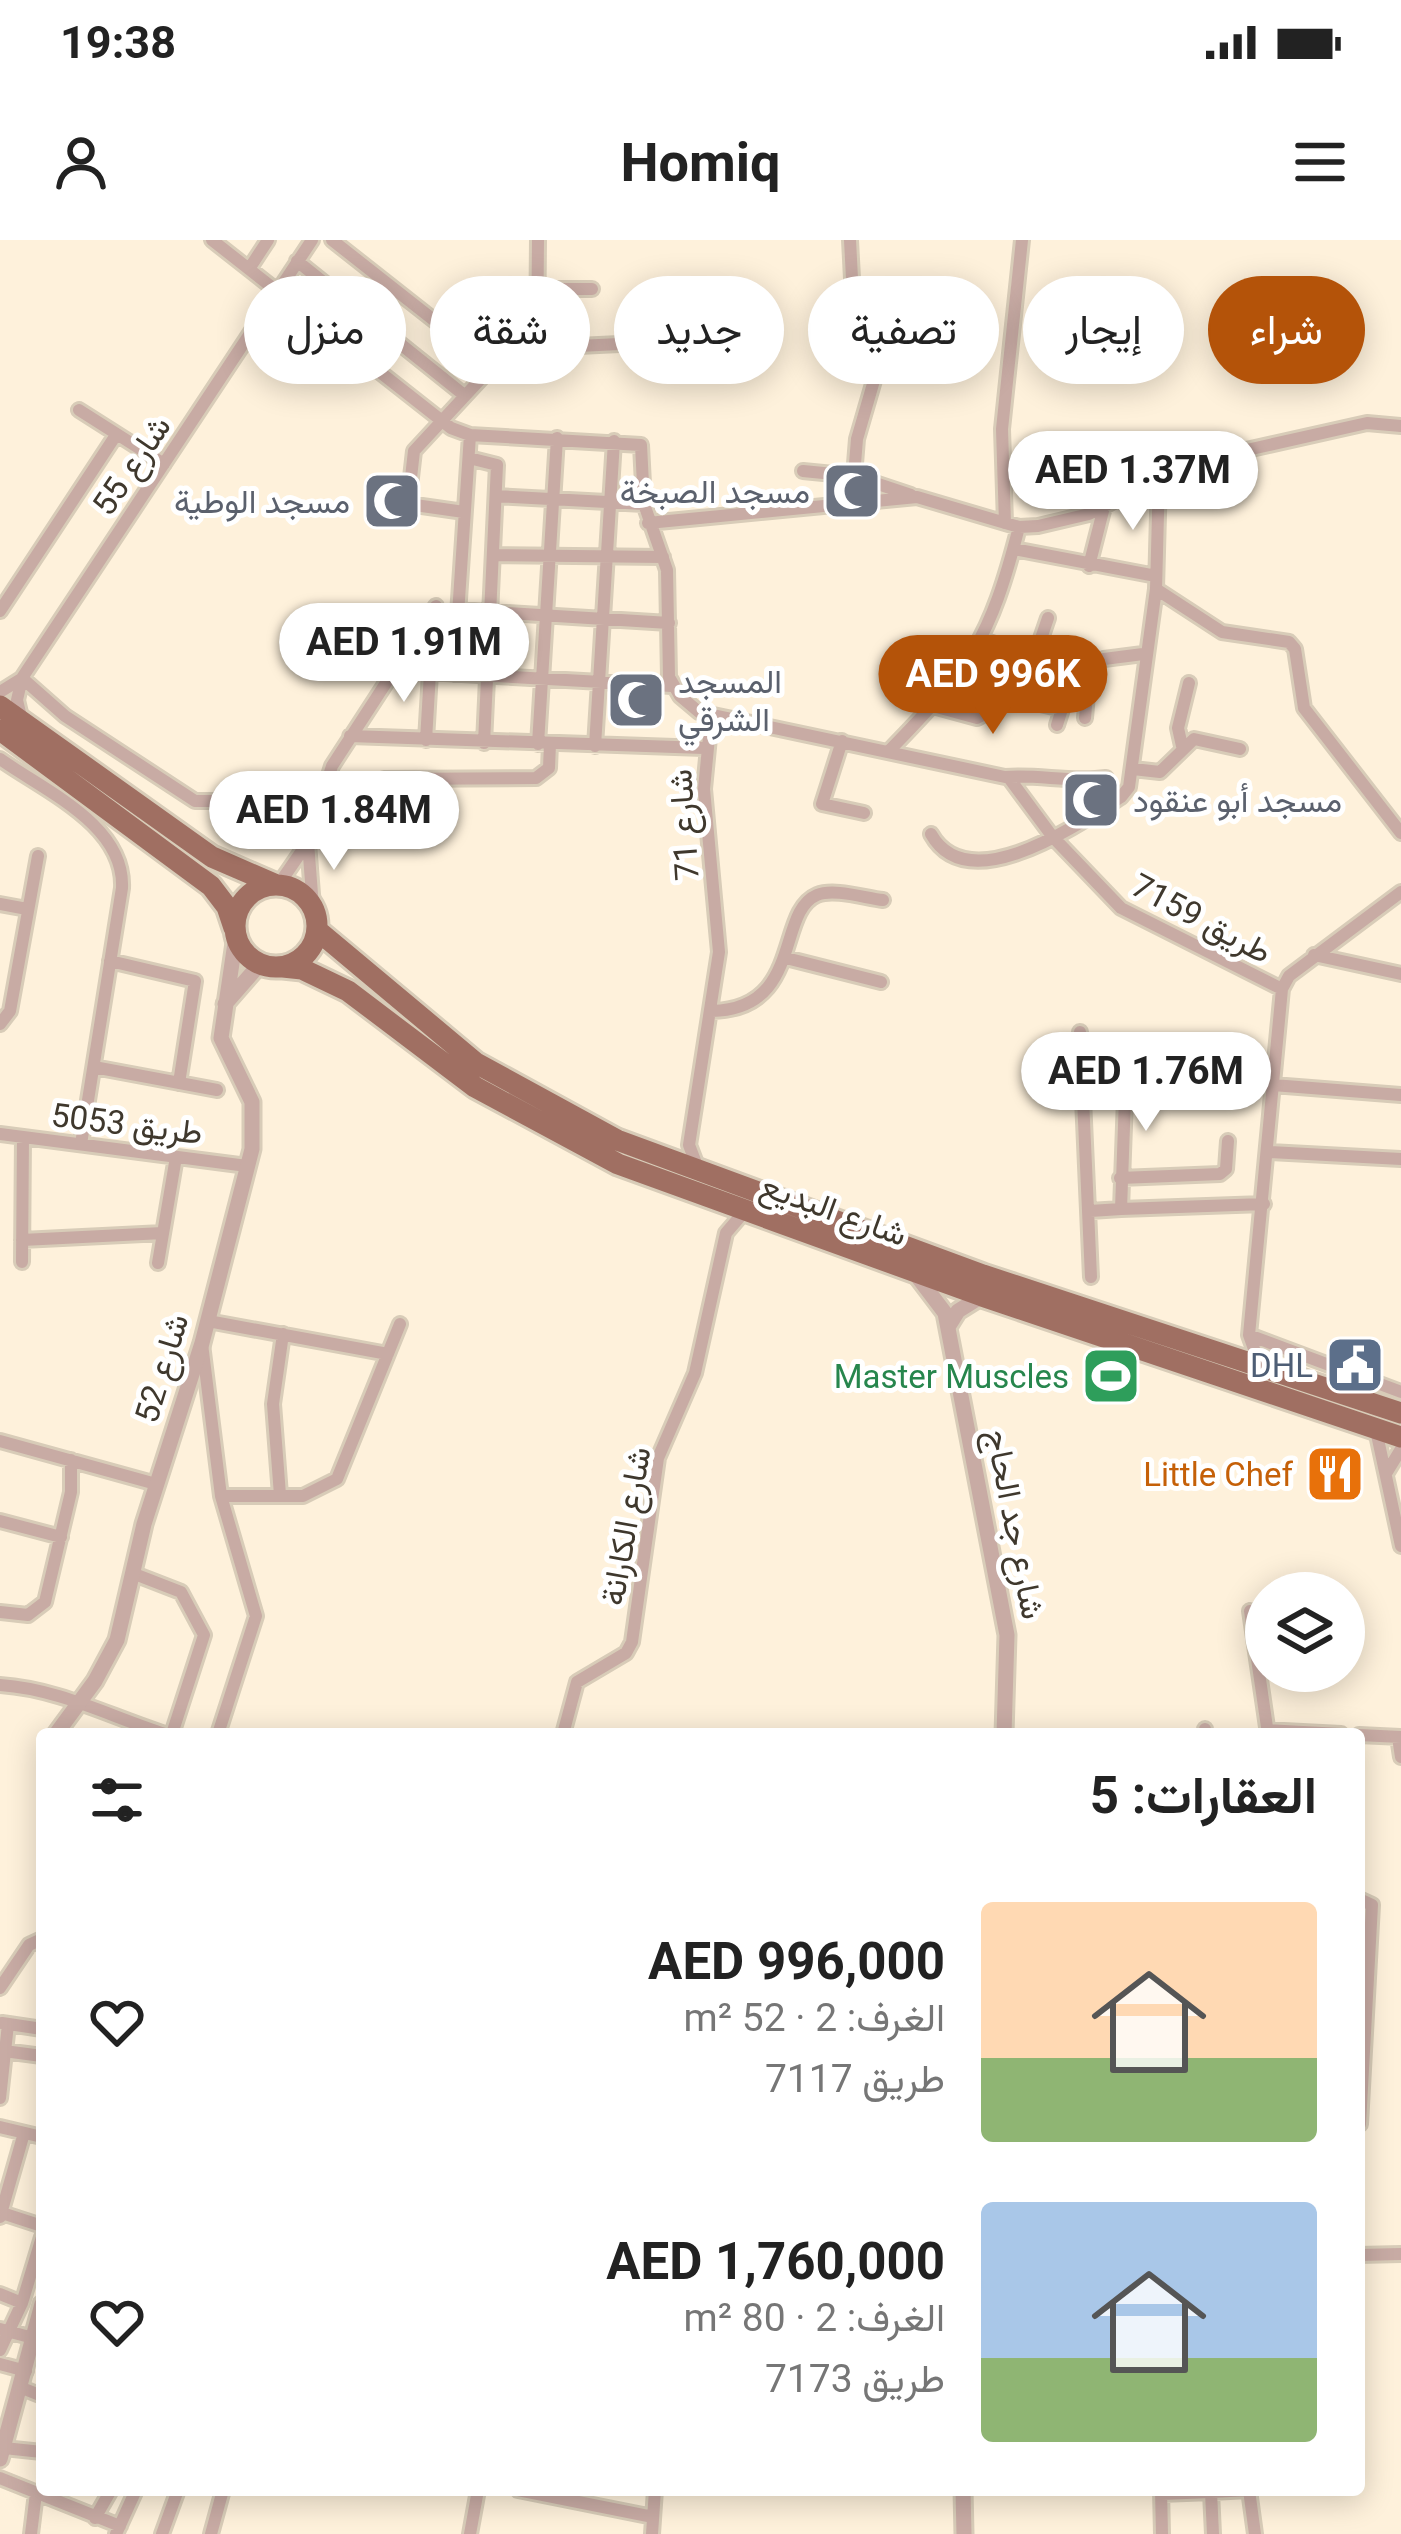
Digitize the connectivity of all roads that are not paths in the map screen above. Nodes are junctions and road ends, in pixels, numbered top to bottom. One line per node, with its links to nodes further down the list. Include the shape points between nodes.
1 (212, 240): 9 (street)
2 (268, 240): 9 (street)
3 (312, 240): 8 (street, شارع 55)
4 (332, 240): 13 (street)
5 (538, 240): 12 (street)
6 (850, 240): 28 (street, via 854,317 875,377)
7 (1022, 240): 38 (street, via 1002,429)
8 (298, 261): 11 (street, شارع 55); 17 (street)
9 (249, 269): 10 (street)
10 (258, 276)
11 (288, 276)
12 (538, 276)
13 (430, 317)
14 (244, 343): 26 (street, شارع 55)
15 (394, 384): 19 (street)
16 (475, 384): 17 (street)
17 (464, 395): 19 (street)
18 (79, 410): 21 (street)
19 (439, 420): 22 (street); 36 (street, via 414,451 405,499)
20 (1401, 426): 29 (street, via 1366,423 1184,464)
21 (116, 435): 26 (street); 48 (street)
22 (470, 435): 23 (street); 25 (street)
23 (557, 438): 24 (street); 32 (street)
24 (614, 441): 33 (street); 34 (street, via 643,447)
25 (469, 458): 30 (street, via 496,462); 36 (street)
26 (164, 464): 63 (street, شارع 55)
27 (803, 471): 28 (street)
28 (854, 476): 31 (street)
29 (1159, 477): 35 (street); 45 (street)
30 (496, 496): 32 (street); 40 (street)
31 (917, 497): 37 (street); 38 (street)
32 (555, 499): 33 (street); 41 (street)
33 (610, 502): 34 (street); 42 (street)
34 (644, 504): 37 (street)
35 (1104, 507): 38 (street); 44 (street)
36 (464, 512): 47 (street)
37 (649, 523): 43 (street)
38 (1012, 525): 39 (street)
39 (1014, 549): 44 (street); 54 (street)
40 (494, 555): 41 (street); 49 (street)
41 (551, 556): 42 (street); 50 (street)
42 (607, 556): 43 (street); 52 (street)
43 (663, 557): 53 (street)
44 (1089, 566): 45 (street)
45 (1156, 582): 55 (street); 94 (street, via 1222,632 1289,642 1304,708)
46 (436, 606): 57 (street)
47 (458, 610): 49 (street); 60 (street)
48 (0, 611)
49 (491, 612): 50 (street); 62 (street)
50 (547, 616): 52 (street); 64 (street)
51 (1048, 618): 56 (street)
52 (604, 620): 53 (street); 65 (street)
53 (669, 623): 67 (street)
54 (984, 640): 56 (street); 70 (street)
55 (1143, 654): 58 (street, via 1104,659); 88 (street)
56 (1034, 659): 61 (street)
57 (391, 670): 59 (street); 77 (street)
58 (1088, 670): 61 (street); 73 (street)
59 (430, 673): 60 (street); 78 (street)
60 (454, 674): 62 (street)
61 (1073, 674): 71 (street)
62 (488, 677): 64 (street); 80 (street)
63 (22, 678): 68 (street, شارع 55); 74 (street); 92 (street, via 196,801)
64 (543, 680): 65 (street); 81 (street)
65 (600, 683): 67 (street); 82 (street)
66 (1189, 683): 83 (street)
67 (672, 686): 72 (street)
68 (0, 692)
69 (0, 706): 74 (main road)
70 (933, 706): 71 (street, via 977,718 1015,698); 86 (street)
71 (1062, 710): 75 (street)
72 (711, 717): 79 (street); 84 (street, شارع 71)
73 (1085, 718)
74 (24, 724): 99 (main road, via 212,857)
75 (1057, 725)
76 (0, 730): 106 (main road, via 211,886)
77 (350, 736): 78 (street); 92 (street)
78 (426, 740): 80 (street)
79 (842, 741): 86 (street); 93 (street, via 822,804)
80 (484, 743): 81 (street)
81 (544, 744): 82 (street); 89 (street, via 549,768 536,778)
82 (595, 746): 84 (street)
83 (1182, 746): 85 (street, via 1194,739); 88 (street, via 1160,772)
84 (704, 748): 115 (street, شارع 71, via 718,933)
85 (1240, 748)
86 (889, 751): 90 (street)
87 (1, 765): 109 (street, via 107,838 122,888)
88 (1133, 769): 96 (street, via 1121,797)
89 (384, 778)
90 (1009, 778): 91 (street); 96 (street, طريق 7159)
91 (1106, 778)
92 (318, 801): 97 (street)
93 (863, 813)
94 (1401, 833)
95 (931, 834): 96 (street, via 939,848 970,864)
96 (1052, 836): 113 (street, طريق 7159, via 1121,908)
97 (308, 842): 99 (street); 103 (street)
98 (38, 856): 104 (street)
99 (276, 884): 103 (main road); 106 (main road, via 241,903)
100 (1401, 892): 107 (street)
101 (883, 900): 108 (street, via 813,897)
102 (0, 904): 104 (street)
103 (313, 907): 105 (main road)
104 (27, 909): 116 (street, via 9,1017)
105 (317, 930): 110 (main road, via 306,954); 131 (main road, شارع البديع, via 476,1063)
106 (235, 932): 110 (main road, via 244,953); 114 (street, شارع 52)
107 (1314, 955): 111 (street); 113 (street)
108 (786, 958): 112 (street); 115 (street, via 748,1005)
109 (110, 961): 119 (street); 120 (street, via 195,981)
110 (271, 965): 114 (street); 136 (main road, شارع البديع, via 348,991 521,1115)
111 (1401, 974)
112 (881, 982)
113 (1282, 989): 121 (street)
114 (223, 1006): 133 (street, شارع 52, via 224,1049 255,1117)
115 (712, 1011): 128 (street, شارع 71)
116 (0, 1024)
117 (1080, 1032): 139 (street)
118 (1252, 1061): 135 (street, via 1176,1050 1163,1093 1126,1098)
119 (94, 1066): 120 (street); 127 (street)
120 (179, 1083): 122 (street)
121 (1273, 1085): 123 (street); 129 (street)
122 (218, 1090)
123 (1401, 1095)
124 (0, 1134): 125 (street, طريق 5053)
125 (23, 1137): 127 (street, طريق 5053); 143 (street)
126 (1228, 1141): 135 (street, via 1220,1174)
127 (82, 1144): 130 (street, طريق 5053)
128 (689, 1145): 131 (street); 134 (street)
129 (1268, 1152): 132 (street); 137 (street)
130 (176, 1157): 133 (street, طريق 5053); 141 (street)
131 (664, 1159): 134 (main road, شارع البديع)
132 (1401, 1160)
133 (247, 1166): 149 (street, شارع 52)
134 (702, 1173): 156 (main road, شارع البديع)
135 (1120, 1178): 138 (street)
136 (717, 1202): 140 (main road, شارع البديع); 142 (street, شارع الكارانة)
137 (1264, 1204): 138 (street); 153 (street)
138 (1121, 1209): 139 (street)
139 (1090, 1210): 147 (street)
140 (744, 1212): 142 (street, شارع الكارانة); 146 (main road, شارع البديع)
141 (164, 1233): 143 (street); 145 (street)
142 (726, 1233): 181 (street, شارع الكارانة, via 695,1373 658,1458 632,1642 577,1682)
143 (22, 1240): 144 (street)
144 (22, 1262)
145 (158, 1264)
146 (910, 1271): 148 (main road, شارع البديع); 151 (street, شارع جد الحاج, via 939,1300)
147 (1091, 1277)
148 (982, 1296): 151 (street); 160 (main road, شارع البديع)
149 (208, 1321): 152 (street); 154 (street, شارع 52)
150 (400, 1324): 155 (street)
151 (948, 1327): 182 (street, شارع جد الحاج, via 1007,1635)
152 (283, 1334): 155 (street); 167 (street, via 273,1404)
153 (1249, 1335): 156 (street); 157 (street); 158 (street)
154 (202, 1343): 166 (street, شارع 52); 168 (street)
155 (388, 1354): 167 (street, via 338,1479 316,1494)
156 (1223, 1355): 157 (main road, شارع البديع)
157 (1262, 1368): 159 (main road, شارع البديع)
158 (1401, 1392)
159 (1401, 1413)
160 (1375, 1429): 161 (main road, شارع البديع); 165 (street)
161 (1401, 1437)
162 (0, 1441): 164 (street)
163 (1401, 1449): 165 (street)
164 (71, 1460): 166 (street); 170 (street)
165 (1386, 1474): 171 (street)
166 (157, 1484): 172 (street, شارع 52)
167 (280, 1495): 168 (street)
168 (220, 1496): 180 (street, via 256,1616)
169 (0, 1521): 170 (street)
170 (61, 1538): 173 (street, via 45,1602 28,1615)
171 (1401, 1546)
172 (132, 1573): 176 (street, شارع 52, via 112,1651); 179 (street, via 182,1592 204,1635)
173 (0, 1612)
174 (0, 1684): 176 (street)
175 (1261, 1692): 183 (street)
176 (78, 1701): 177 (street, شارع 52); 178 (street)
177 (60, 1728)
178 (152, 1728)
179 (171, 1728)
180 (220, 1728)
181 (565, 1728)
182 (1004, 1728)
183 (1266, 1728)
184 (1365, 1735): 185 (street)
185 (1400, 1737): 186 (street)
186 (1401, 1757)
187 (36, 1943): 188 (street)
188 (0, 1988)
189 (4, 2023): 190 (street); 191 (street)
190 (36, 2028)
191 (4, 2051): 192 (street); 193 (street)
192 (36, 2055)
193 (0, 2098)
194 (1378, 2123): 195 (street)
195 (1365, 2124)
196 (0, 2127): 197 (street)
197 (25, 2133): 198 (street); 199 (street)
198 (36, 2136)
199 (1, 2215): 200 (street)
200 (36, 2224)
201 (1401, 2254): 202 (street)
202 (1365, 2255)
203 (36, 2257): 205 (street)
204 (0, 2294): 205 (street)
205 (22, 2303): 207 (street)
206 (36, 2327): 208 (street)
207 (4, 2331): 208 (street); 209 (street)
208 (33, 2338): 211 (street)
209 (0, 2350)
210 (0, 2364): 211 (street)
211 (24, 2379): 212 (street); 214 (street)
212 (36, 2390)
213 (36, 2452): 214 (street)
214 (2, 2453)
215 (0, 2478): 216 (street)
216 (36, 2493): 232 (street)
217 (108, 2496): 230 (street)
218 (133, 2496): 231 (street)
219 (176, 2496): 233 (street)
220 (219, 2496): 234 (street)
221 (477, 2496): 235 (street)
222 (548, 2496): 229 (street)
223 (655, 2496): 229 (street)
224 (962, 2496): 237 (street)
225 (1161, 2496): 238 (street)
226 (1211, 2496): 239 (street)
227 (1252, 2496): 240 (street)
228 (65, 2497): 230 (street)
229 (653, 2517): 236 (street)
230 (95, 2518): 231 (street)
231 (118, 2530)
232 (31, 2534)
233 (162, 2534)
234 (211, 2534)
235 (470, 2534)
236 (652, 2534)
237 (964, 2534)
238 (1162, 2534)
239 (1213, 2534)
240 (1255, 2534)

